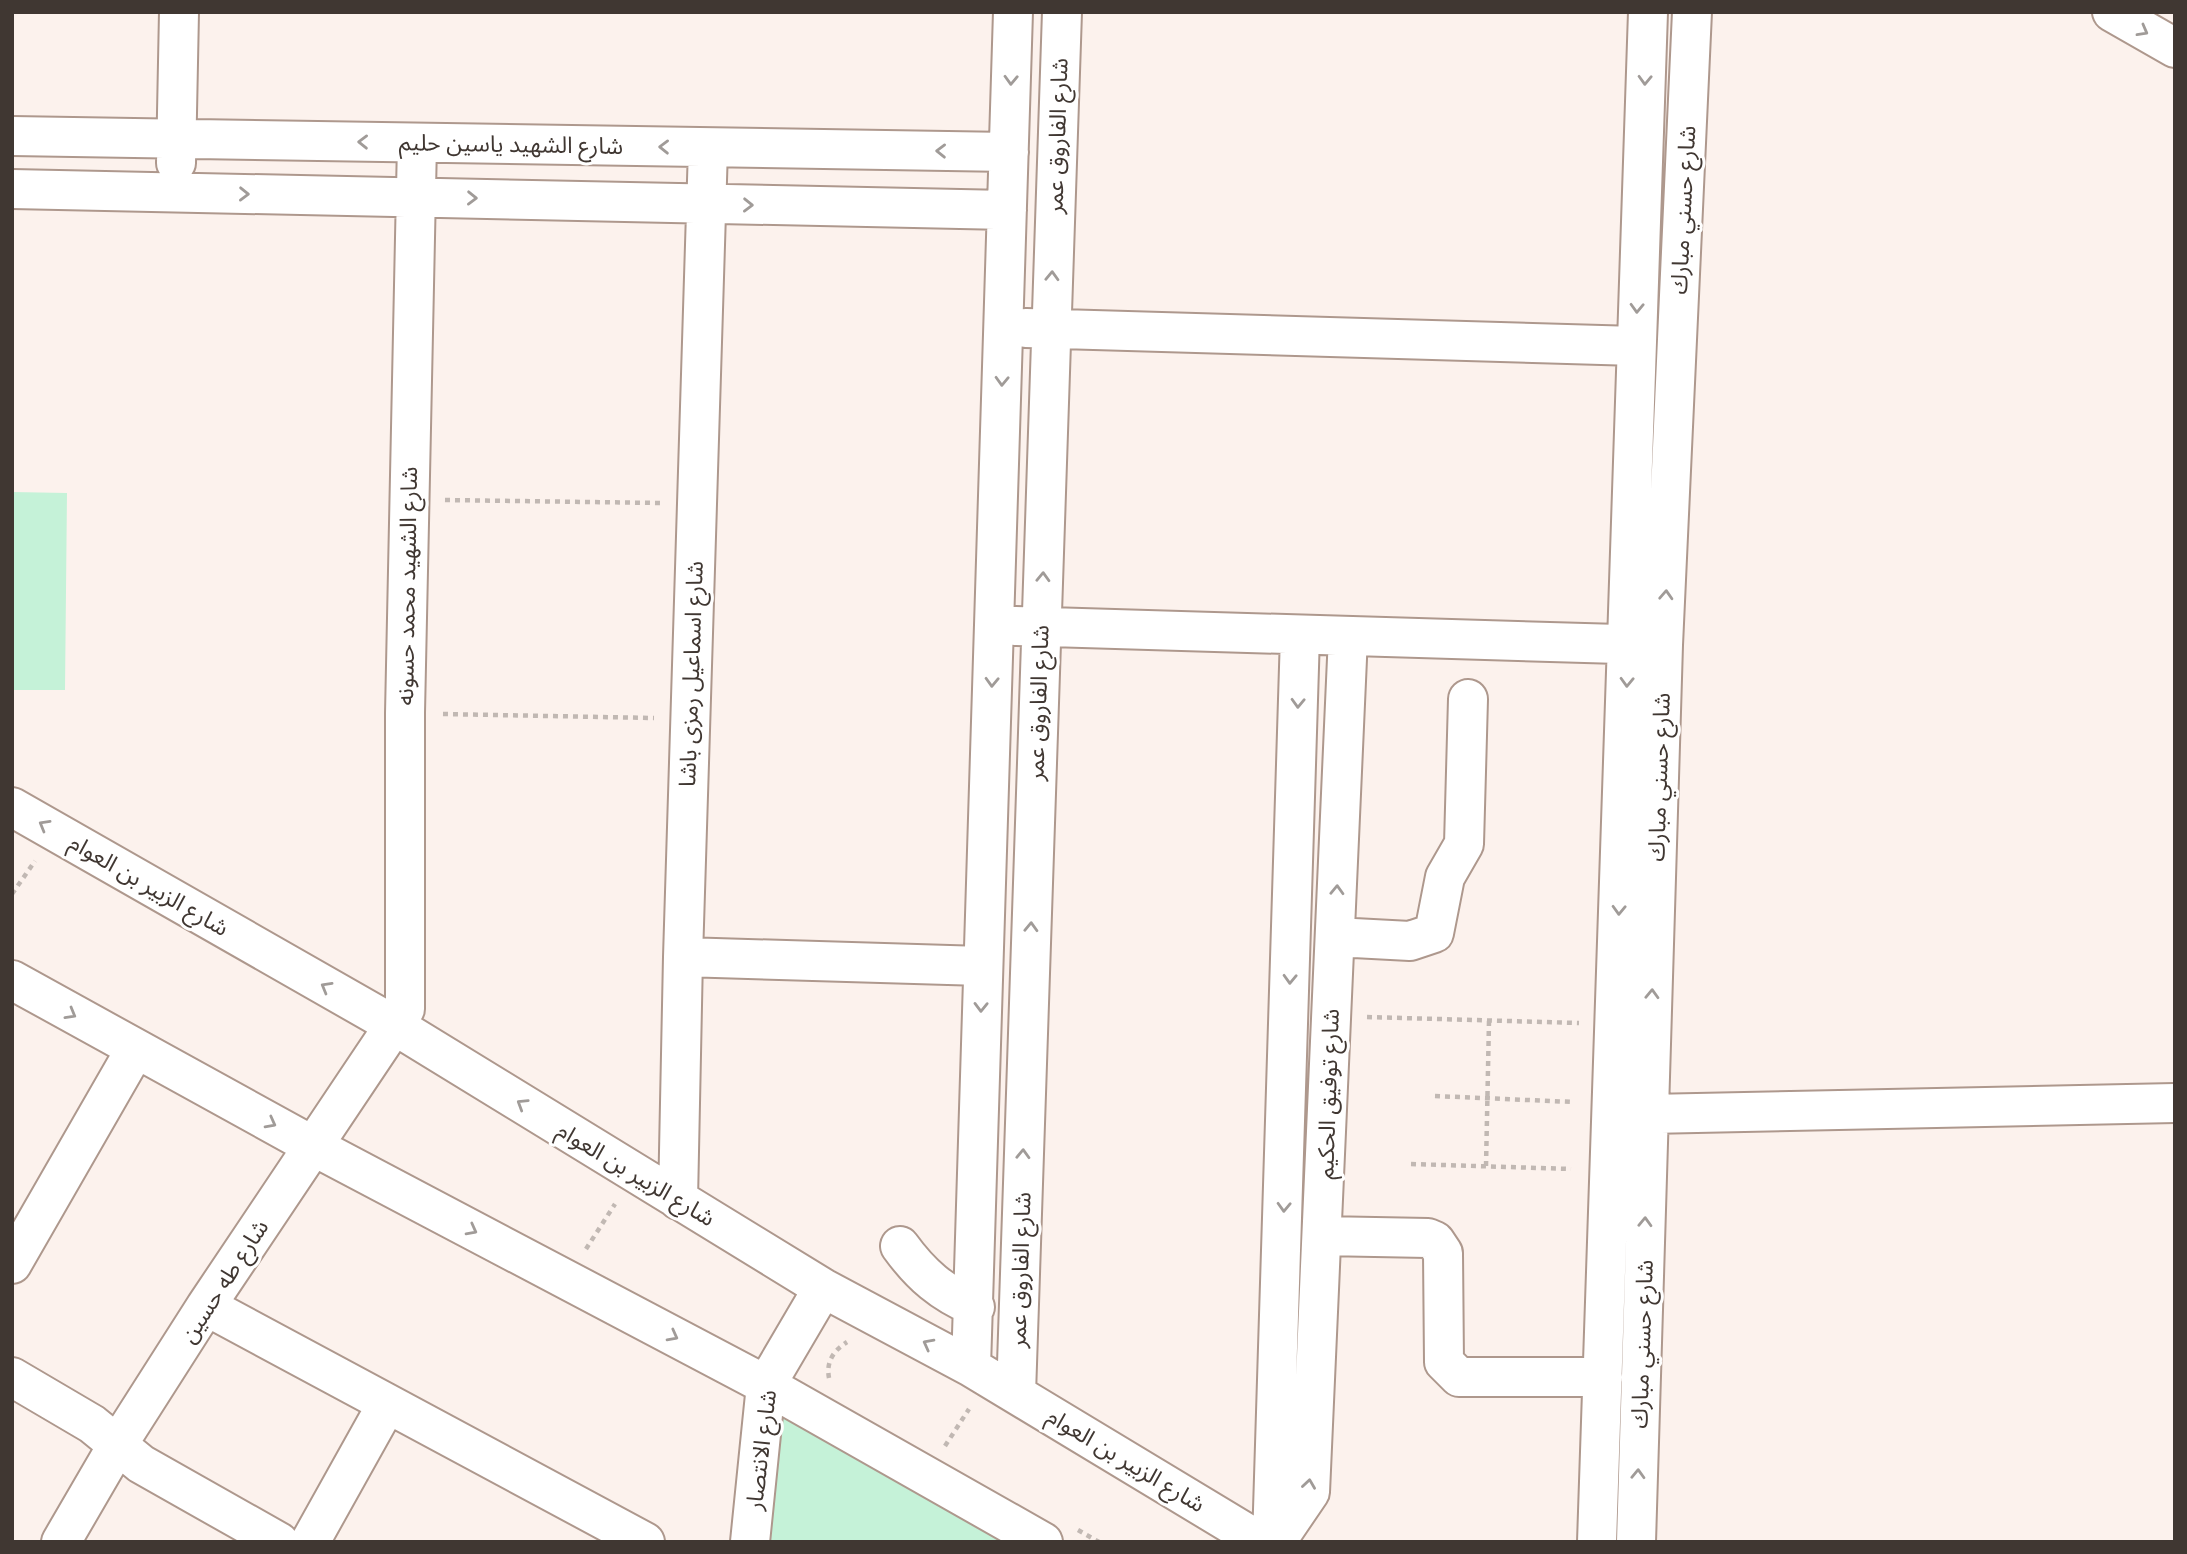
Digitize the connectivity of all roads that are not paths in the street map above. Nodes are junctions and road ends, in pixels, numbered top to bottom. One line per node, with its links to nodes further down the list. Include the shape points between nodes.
1 (179, 12): 9 (street)
2 (1013, 12): 12 (street, شارع الفاروق عمر, one-way to 12)
3 (1062, 12): 19 (street, شارع الفاروق عمر, one-way to 3)
4 (1648, 12): 20 (street, شارع حسني مبارك, one-way to 20)
5 (1692, 12): 25 (street, شارع حسني مبارك, one-way to 5)
6 (2112, 12): 7 (street, one-way to 7)
7 (2175, 48)
8 (12, 136): 9 (street, شارع الشهيد ياسين حليم)
9 (177, 139): 10 (street, شارع الشهيد ياسين حليم, one-way to 9); 14 (street)
10 (417, 143): 11 (street, شارع الشهيد ياسين حليم, one-way to 10); 15 (street, شارع الشهيد محمد حسونه)
11 (708, 148): 12 (street, شارع الشهيد ياسين حليم, one-way to 11); 16 (street, شارع اسماعيل رمزى باشا)
12 (1009, 152): 17 (street, شارع الفاروق عمر)
13 (12, 189): 14 (street)
14 (176, 193): 15 (street, one-way to 15)
15 (415, 197): 16 (street, one-way to 16); 33 (street, شارع الشهيد محمد حسونه, via 405,713 405,1009)
16 (706, 204): 17 (street, one-way to 17); 30 (street, شارع اسماعيل رمزى باشا)
17 (1007, 210): 18 (street, شارع الفاروق عمر)
18 (1003, 328): 19 (street); 21 (street, شارع الفاروق عمر, one-way to 21)
19 (1051, 329): 20 (street); 22 (street, شارع الفاروق عمر, one-way to 19)
20 (1636, 346): 25 (street, شارع حسني مبارك)
21 (994, 626): 22 (street); 31 (street, شارع الفاروق عمر, one-way to 31)
22 (1041, 627): 23 (street); 49 (street, شارع الفاروق عمر, one-way to 22)
23 (1300, 635): 24 (street); 28 (street, شارع توفيق الحكيم, one-way to 28)
24 (1348, 636): 25 (street); 29 (street, شارع توفيق الحكيم, one-way to 24)
25 (1646, 645): 37 (street, شارع حسني مبارك, one-way to 25); 48 (street, شارع حسني مبارك, one-way to 48, via 1615,1024)
26 (1468, 699): 29 (street, via 1464,844 1445,877 1434,933 1410,941)
27 (12, 807): 33 (street, شارع الزبير بن العوام, one-way to 27)
28 (1292, 927): 29 (street); 42 (street, شارع توفيق الحكيم, one-way to 42)
29 (1335, 933): 41 (street, شارع توفيق الحكيم)
30 (683, 957): 31 (street); 39 (street, شارع اسماعيل رمزى باشا)
31 (982, 966): 45 (street, شارع الفاروق عمر, one-way to 45)
32 (12, 979): 35 (street, one-way to 35)
33 (394, 1025): 38 (street, شارع طه حسين); 39 (street, شارع الزبير بن العوام, one-way to 33)
34 (959, 1043): 45 (street)
35 (135, 1050): 38 (street, one-way to 38); 43 (street)
36 (2175, 1103): 37 (street)
37 (1649, 1114): 62 (street, شارع حسني مبارك, one-way to 37)
38 (313, 1146): 46 (street, شارع طه حسين); 50 (street, one-way to 50)
39 (678, 1200): 44 (street, شارع الزبير بن العوام)
40 (900, 1246): 45 (street, via 915,1266)
41 (1322, 1247): 42 (street); 48 (street, via 1428,1238 1441,1246 1444,1362 1459,1377); 60 (street, شارع توفيق الحكيم, one-way to 41, via 1310,1492)
42 (1283, 1255): 60 (street, شارع توفيق الحكيم)
43 (12, 1264)
44 (824, 1288): 49 (street, شارع الزبير بن العوام, one-way to 44); 50 (street, شارع الانتصار)
45 (964, 1303): 49 (street, شارع الفاروق عمر)
46 (206, 1306): 51 (street); 52 (street, شارع طه حسين)
47 (12, 1377): 52 (street)
48 (1603, 1377): 61 (street, شارع حسني مبارك)
49 (992, 1380): 59 (street, شارع الزبير بن العوام)
50 (766, 1385): 53 (street, via 926,1476); 58 (street, شارع الانتصار)
51 (387, 1404): 56 (street); 57 (street)
52 (118, 1444): 54 (street, شارع طه حسين); 55 (street, via 141,1465)
53 (1059, 1535)
54 (61, 1542)
55 (279, 1542)
56 (310, 1542)
57 (645, 1542)
58 (750, 1542)
59 (1261, 1542)
60 (1274, 1542)
61 (1597, 1542)
62 (1636, 1542)

